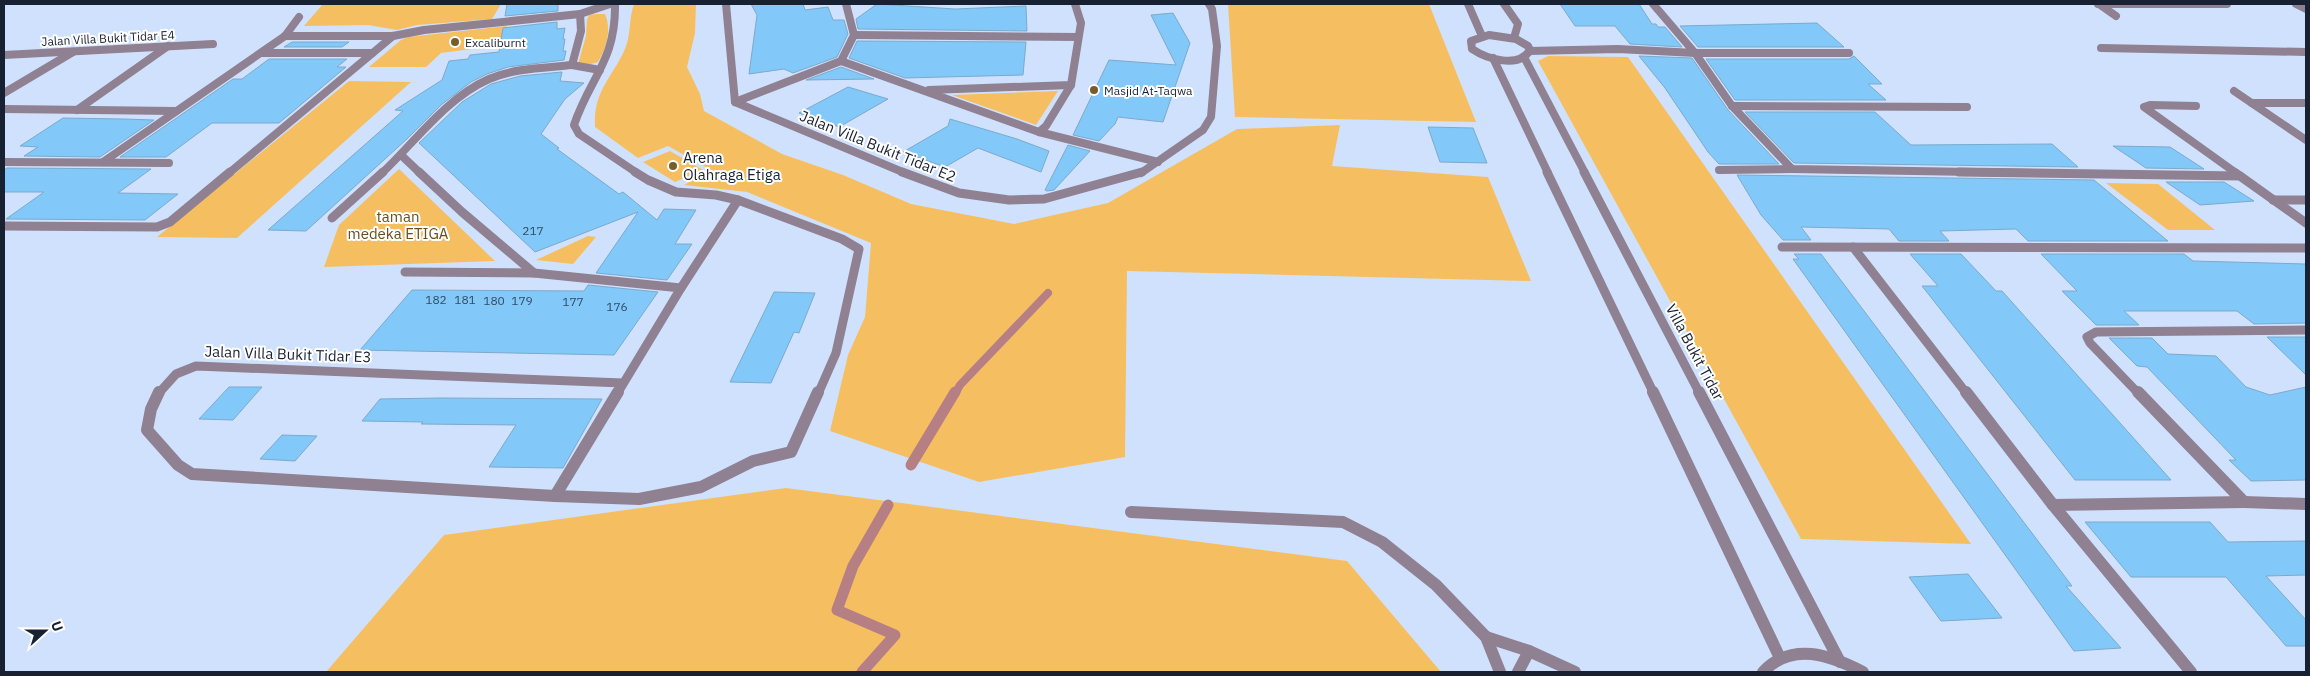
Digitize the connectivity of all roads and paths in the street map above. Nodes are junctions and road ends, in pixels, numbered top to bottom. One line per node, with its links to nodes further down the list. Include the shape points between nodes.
1 (610, 4): 15 (street)
2 (615, 4): 38 (street, Jalan Villa Bukit Tidar E3, via 611,50)
3 (726, 4): 43 (street)
4 (846, 4): 18 (street)
5 (1076, 4): 22 (street, via 1081,23)
6 (1209, 4): 57 (street, Jalan Villa Bukit Tidar E2, via 1217,46 1211,117 1203,130)
7 (1468, 4): 21 (street)
8 (1504, 4): 23 (street, via 1518,24)
9 (1653, 4): 29 (street)
10 (2098, 4): 11 (street); 16 (street)
11 (2182, 4): 12 (street)
12 (2227, 4)
13 (2296, 4): 14 (street)
14 (2306, 9)
15 (580, 14): 20 (street); 37 (street, via 581,31)
16 (2116, 16)
17 (299, 17): 19 (street)
18 (854, 35): 22 (street); 36 (street)
19 (285, 36): 20 (street); 28 (street)
20 (393, 36): 31 (street)
21 (1482, 36): 23 (street); 35 (street, via 1471,41 1472,49)
22 (1078, 37): 39 (street)
23 (1514, 38): 33 (street, via 1526,44)
24 (212, 44): 25 (street, Jalan Villa Bukit Tidar E4)
25 (168, 46): 27 (street, Jalan Villa Bukit Tidar E4); 50 (street)
26 (2101, 48): 30 (street)
27 (76, 50): 34 (street, Jalan Villa Bukit Tidar E4); 42 (street)
28 (262, 52): 31 (street); 51 (street)
29 (1695, 52): 32 (street); 33 (street, via 1618,50); 46 (street)
30 (2306, 52)
31 (372, 53): 67 (street, via 170,222 144,228)
32 (1849, 53)
33 (1526, 54): 35 (street, via 1510,60); 84 (street, Villa Bukit Tidar)
34 (4, 55)
35 (1493, 58): 83 (street)
36 (841, 62): 40 (street); 43 (street)
37 (572, 65): 38 (street); 54 (street, via 502,74 487,80 434,122)
38 (600, 70): 62 (street, Jalan Villa Bukit Tidar E3, via 576,116 574,125 579,134 648,180 676,192)
39 (1072, 85): 40 (street); 52 (street)
40 (923, 91): 52 (street)
41 (2234, 92): 45 (street)
42 (4, 93)
43 (735, 102): 57 (street, Jalan Villa Bukit Tidar E2, via 959,193 1009,200 1044,200 1138,174)
44 (2306, 102): 45 (street)
45 (2252, 104): 53 (street)
46 (1732, 106): 48 (street); 59 (street)
47 (2196, 106): 61 (street, via 2144,107)
48 (1967, 107)
49 (4, 109): 50 (street)
50 (77, 110): 51 (street)
51 (176, 111): 56 (street)
52 (1039, 132): 57 (street)
53 (2306, 140)
54 (401, 156): 65 (street); 72 (street)
55 (4, 162): 56 (street)
56 (103, 162): 58 (street)
57 (1158, 162)
58 (169, 163)
59 (1792, 168): 60 (street); 61 (street)
60 (1719, 170)
61 (2240, 176): 63 (street)
62 (738, 200): 73 (street); 76 (street, Jalan Villa Bukit Tidar E3, via 842,239 859,249 836,354 791,452 753,461 701,487 639,499)
63 (2273, 200): 64 (street); 66 (street)
64 (2306, 200)
65 (332, 218)
66 (2306, 223)
67 (4, 226)
68 (1782, 247): 69 (street)
69 (1853, 247): 70 (street); 79 (street)
70 (2306, 248)
71 (405, 272): 72 (street)
72 (534, 273): 73 (street)
73 (681, 288): 75 (street)
74 (2306, 330): 77 (street, via 2096,332 2087,336 2090,343)
75 (623, 383): 76 (street); 76 (street, Jalan Villa Bukit Tidar E3, via 196,366 181,370 168,379 150,407 147,430 178,465 192,474)
76 (555, 496)
77 (2244, 502): 78 (street); 79 (street)
78 (2306, 504)
79 (2053, 505): 90 (street)
80 (1131, 512): 81 (street, via 1343,522 1382,542 1428,579)
81 (1486, 637): 82 (street); 85 (street)
82 (1529, 651): 86 (street); 87 (street)
83 (1780, 658): 84 (street, via 1808,654); 88 (street, via 1771,662)
84 (1840, 662): 89 (street)
85 (1500, 672)
86 (1518, 672)
87 (1576, 672)
88 (1763, 672)
89 (1863, 672)
90 (2191, 672)

